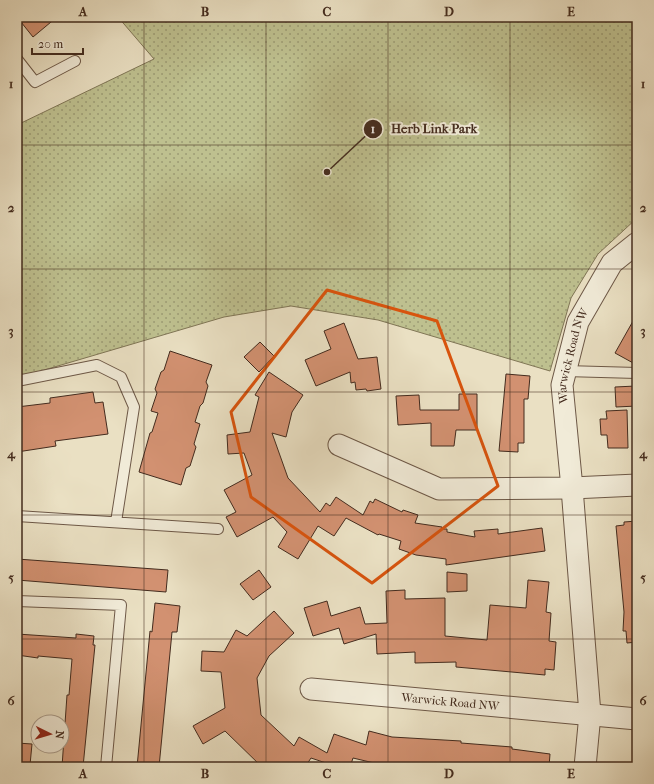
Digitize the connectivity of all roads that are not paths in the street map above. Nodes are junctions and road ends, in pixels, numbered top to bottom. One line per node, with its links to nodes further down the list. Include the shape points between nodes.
1 (17, 59): 2 (lane, via 35,82)
2 (75, 61)
3 (637, 243): 4 (street, Warwick Road NW, via 612,263 578,322)
4 (565, 371): 5 (lane); 9 (street, Warwick Road NW, via 562,385)
5 (637, 373)
6 (17, 381): 11 (lane, via 97,365 121,376 134,407)
7 (339, 445): 9 (street, via 439,489)
8 (637, 485): 9 (street)
9 (572, 488): 15 (street, Warwick Road NW)
10 (17, 516): 11 (lane)
11 (116, 522): 12 (lane)
12 (218, 529)
13 (17, 601): 17 (lane, via 121,605)
14 (311, 689): 15 (street, Warwick Road NW)
15 (590, 714): 16 (street, Warwick Road NW); 18 (street, Warwick Road NW)
16 (637, 720)
17 (106, 767)
18 (585, 767)

